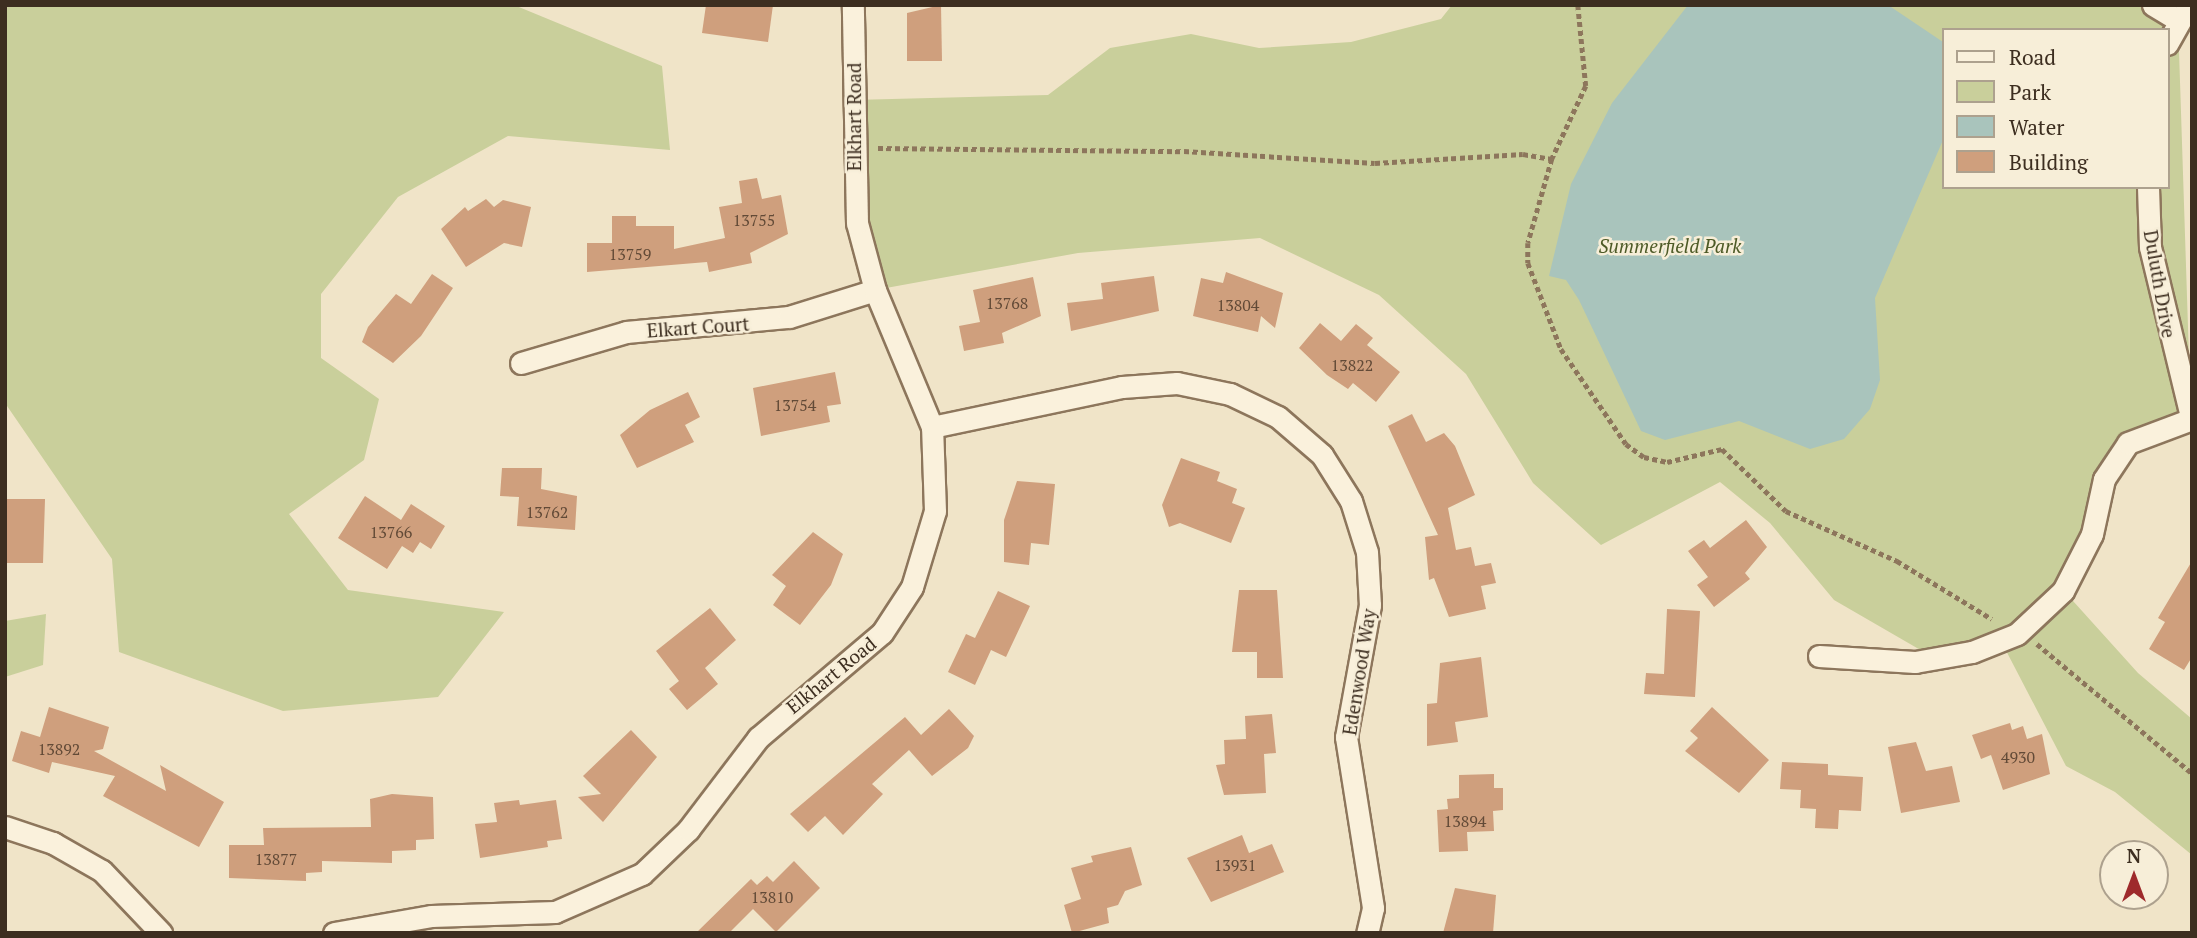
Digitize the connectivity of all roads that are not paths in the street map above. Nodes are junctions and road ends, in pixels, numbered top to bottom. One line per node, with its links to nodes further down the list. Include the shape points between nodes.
1 (853, 5): 6 (street, Elkhart Road, via 852,157 858,223)
2 (2153, 5): 3 (street)
3 (2183, 13): 4 (street)
4 (2169, 40)
5 (2148, 189): 8 (street, Duluth Drive, via 2152,259)
6 (875, 290): 7 (street, Elkart Court, via 789,317 626,332); 9 (street, Elkhart Road)
7 (521, 363)
8 (2192, 419): 10 (street, via 2128,443 2104,479 2092,534 2063,591 2017,634 1915,662)
9 (932, 427): 13 (street, Elkhart Road, via 935,511 922,562 898,610 864,652 758,738 688,830 642,874 555,912 431,916); 14 (street, Edenwood Way, via 1122,387 1177,383 1230,394 1278,417 1322,455 1351,500 1367,552 1370,605 1346,737 1373,908)
10 (1819, 656)
11 (5, 827): 12 (street, via 53,843 102,871)
12 (161, 933)
13 (334, 933)
14 (1367, 933)

